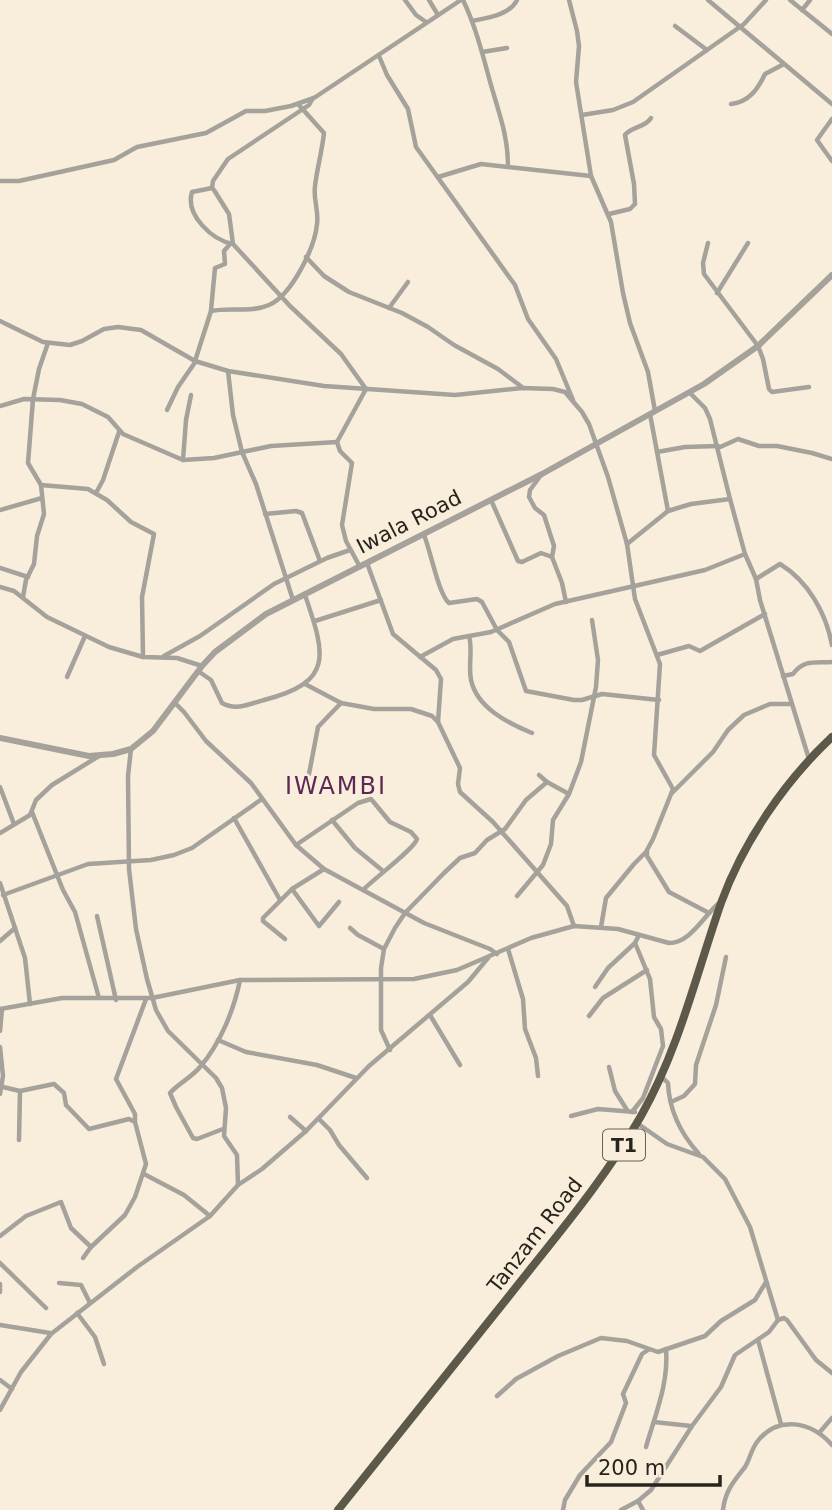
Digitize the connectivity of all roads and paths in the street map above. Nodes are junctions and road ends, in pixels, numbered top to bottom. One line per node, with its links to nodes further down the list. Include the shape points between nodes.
1 (405, 0): 13 (street)
2 (429, 0): 11 (street)
3 (462, 0): 11 (street); 12 (street)
4 (517, 0): 12 (street, via 501,14)
5 (569, 0): 25 (street, via 578,38 576,82)
6 (708, 0): 15 (street)
7 (766, 0): 15 (street)
8 (790, 0): 10 (street)
9 (810, 0): 10 (street)
10 (802, 10): 16 (street)
11 (438, 15): 13 (street)
12 (472, 21): 19 (street)
13 (426, 22): 20 (street)
14 (676, 26): 18 (street)
15 (740, 27): 18 (street); 21 (street)
16 (832, 34)
17 (507, 48): 19 (street)
18 (707, 50): 25 (street, via 633,102)
19 (482, 52): 29 (street, via 506,133)
20 (379, 56): 24 (street, via 314,97 309,105); 31 (street, via 408,109 416,147)
21 (784, 64): 22 (street, via 765,74 751,95); 23 (street)
22 (730, 104)
23 (832, 104)
24 (299, 106): 32 (street, via 246,111 201,136 137,147 114,160); 33 (street, via 228,159); 38 (street, via 324,133 314,196 317,226)
25 (582, 115): 30 (street)
26 (652, 118): 34 (street, via 625,135 635,204)
27 (832, 119): 28 (street, via 817,140)
28 (832, 161)
29 (508, 166): 30 (street); 31 (street, via 476,164)
30 (591, 176): 34 (street)
31 (438, 177): 56 (street, via 516,285 532,326 556,359)
32 (0, 181)
33 (212, 188): 37 (street, via 229,214); 37 (street, via 192,192 191,201 203,227)
34 (609, 214): 59 (street, via 630,323 648,372)
35 (708, 243): 41 (street, via 703,269)
36 (748, 243): 41 (street)
37 (232, 244): 42 (street); 44 (street, via 225,251 225,264 215,268)
38 (306, 257): 42 (street); 43 (street, via 349,292)
39 (832, 275): 47 (street, Iwala Road)
40 (408, 282): 43 (street)
41 (717, 293): 47 (street)
42 (282, 297): 44 (street, via 260,308); 52 (street, via 341,354)
43 (389, 307): 51 (street, via 498,369)
44 (211, 311): 48 (street)
45 (0, 321): 46 (street)
46 (48, 343): 48 (street, via 76,344 118,327 141,330); 55 (street)
47 (758, 346): 50 (street, via 770,391); 53 (street, Iwala Road)
48 (195, 361): 49 (street); 58 (street)
49 (228, 372): 52 (street); 64 (street)
50 (809, 387)
51 (522, 388): 52 (street, via 455,395); 56 (street, via 558,390)
52 (366, 389): 61 (street)
53 (690, 393): 59 (street, Iwala Road); 63 (street, via 705,408)
54 (191, 395): 67 (street)
55 (33, 398): 57 (street); 60 (street, via 92,408 108,417); 69 (street, via 28,463)
56 (574, 401): 62 (street)
57 (0, 406)
58 (167, 410)
59 (652, 413): 62 (street, Iwala Road); 65 (street)
60 (119, 432): 67 (street); 70 (street)
61 (337, 442): 64 (street); 79 (street, via 352,463 342,525)
62 (596, 443): 68 (street, Iwala Road); 78 (street)
63 (718, 447): 65 (street); 66 (street, via 738,439); 72 (street)
64 (242, 452): 67 (street); 76 (street)
65 (657, 452): 75 (street)
66 (832, 459)
67 (183, 460)
68 (542, 474): 73 (street, Iwala Road); 81 (street, via 529,497 544,515 554,546)
69 (41, 485): 70 (street, via 81,487); 71 (street)
70 (96, 493): 104 (street, via 154,536 142,597)
71 (42, 498): 74 (street); 85 (street, via 44,519)
72 (730, 499): 75 (street); 80 (street)
73 (491, 500): 77 (street, Iwala Road); 81 (street, via 518,561 541,553)
74 (0, 510)
75 (668, 511): 78 (street)
76 (265, 514): 82 (street, via 302,513); 86 (street)
77 (424, 535): 83 (street, Iwala Road); 98 (street, via 447,602 479,599)
78 (627, 544): 89 (street)
79 (351, 550): 82 (street); 83 (street)
80 (745, 554): 87 (street); 89 (street, via 705,570)
81 (552, 556): 94 (street)
82 (320, 561): 86 (street)
83 (363, 565): 90 (street, Iwala Road); 93 (street)
84 (0, 568): 85 (street)
85 (28, 577): 91 (street)
86 (286, 578): 92 (street); 103 (street)
87 (756, 579): 95 (street); 101 (street, via 780,564 794,575 821,611)
88 (0, 587): 91 (street)
89 (632, 587): 94 (street); 102 (street)
90 (304, 595): 92 (street, Iwala Road); 97 (street)
91 (23, 597): 100 (street, via 47,617)
92 (293, 600): 107 (street, Iwala Road, via 238,633)
93 (381, 600): 97 (street); 105 (street, via 393,634)
94 (566, 602): 98 (street)
95 (765, 614): 102 (street, via 700,651 689,646); 108 (street)
96 (592, 620): 111 (street, via 598,660)
97 (315, 621): 110 (street, via 320,662)
98 (497, 630): 99 (street); 111 (street, via 509,642 526,691 582,701)
99 (469, 635): 105 (street); 117 (street, via 474,687 495,714)
100 (85, 636): 104 (street); 109 (street)
101 (832, 645)
102 (657, 654): 112 (street)
103 (162, 656): 104 (street); 107 (street, via 177,657)
104 (143, 657)
105 (420, 657): 116 (street, via 441,679)
106 (832, 662): 108 (street, via 804,663 793,674)
107 (200, 669): 110 (street, via 222,703 234,708 286,695); 113 (street, Iwala Road)
108 (783, 676): 115 (street)
109 (67, 677)
110 (305, 684): 114 (street)
111 (595, 695): 112 (street); 127 (street)
112 (659, 699): 128 (street, via 653,750 672,785)
113 (175, 703): 120 (street, Iwala Road); 129 (street)
114 (341, 703): 116 (street, via 411,709); 123 (street, via 318,727)
115 (790, 704): 122 (street); 128 (street, via 770,704 744,715)
116 (438, 722): 134 (street, via 460,768 460,792)
117 (532, 733)
118 (832, 737): 122 (highway, Tanzam Road / T1)
119 (0, 738): 121 (street)
120 (131, 749): 121 (street); 138 (street)
121 (99, 755): 130 (street, via 45,790)
122 (809, 760): 149 (highway, Tanzam Road / T1, via 753,837)
123 (309, 775)
124 (539, 775): 125 (street)
125 (547, 782): 127 (street); 134 (street)
126 (0, 787): 133 (street)
127 (569, 794): 141 (street, via 553,820 551,844)
128 (671, 794): 137 (street)
129 (262, 799): 131 (street); 136 (street)
130 (32, 812): 133 (street); 142 (street)
131 (234, 818): 138 (street, via 183,852); 148 (street)
132 (332, 820): 136 (street); 140 (street, via 355,848); 140 (street, via 369,798 396,826 415,834 415,846)
133 (14, 824): 135 (street)
134 (500, 832): 141 (street); 151 (street, via 457,861)
135 (0, 833)
136 (296, 845): 139 (street)
137 (646, 852): 152 (street, via 669,892); 155 (street, via 606,898)
138 (129, 862): 142 (street, via 88,864); 172 (street)
139 (324, 869): 144 (street); 145 (street)
140 (383, 871): 145 (street)
141 (538, 872): 147 (street); 154 (street, via 567,906)
142 (59, 875): 146 (street); 171 (street, via 75,912)
143 (0, 883): 146 (street)
144 (292, 889): 148 (street); 150 (street, via 319,926)
145 (364, 889): 151 (street)
146 (3, 895): 156 (street)
147 (517, 896)
148 (280, 900): 159 (street, via 262,920)
149 (722, 901): 152 (street); 186 (highway, Tanzam Road / T1)
150 (339, 902)
151 (405, 913): 162 (street); 164 (street)
152 (709, 913): 158 (street, via 677,943)
153 (97, 916): 173 (street)
154 (574, 926): 155 (street); 163 (street)
155 (601, 926): 158 (street)
156 (15, 928): 160 (street); 174 (street, via 25,958)
157 (350, 928): 162 (street)
158 (639, 935): 161 (street)
159 (285, 939)
160 (0, 941)
161 (635, 943): 167 (street); 170 (street)
162 (384, 949): 168 (street)
163 (508, 949): 164 (street); 185 (street)
164 (497, 954): 165 (street)
165 (489, 957): 168 (street, via 433,976); 176 (street)
166 (726, 957): 191 (street, via 696,1065 696,1081 689,1093)
167 (647, 970): 177 (street, via 603,998); 192 (street, via 663,1050 643,1098)
168 (381, 979): 169 (street); 181 (street, via 381,1030)
169 (240, 980): 172 (street); 179 (street)
170 (595, 987)
171 (99, 998): 173 (street); 174 (street, via 62,998)
172 (149, 998): 173 (street); 182 (street, via 168,1031); 197 (street, via 116,1079)
173 (116, 1000)
174 (30, 1005): 175 (street)
175 (1, 1009): 178 (street)
176 (430, 1015): 181 (street); 183 (street)
177 (589, 1016)
178 (0, 1031)
179 (218, 1040): 182 (street); 187 (street, via 246,1052 317,1065)
180 (0, 1047): 188 (street)
181 (390, 1050): 187 (street)
182 (202, 1065): 199 (street, via 224,1093); 199 (street, via 172,1090 171,1096 193,1138)
183 (460, 1065)
184 (609, 1067): 192 (street, via 615,1090)
185 (538, 1076)
186 (662, 1077): 191 (street, via 669,1086); 193 (highway, Tanzam Road / T1)
187 (356, 1078): 196 (street)
188 (3, 1087): 189 (street); 190 (street)
189 (20, 1091): 197 (street, via 56,1086 65,1095 67,1107 89,1129 129,1119); 201 (street)
190 (0, 1094)
191 (671, 1102): 202 (street, via 682,1130)
192 (630, 1111): 193 (street); 194 (street, via 598,1109)
193 (642, 1114): 198 (highway, Tanzam Road / T1)
194 (571, 1116)
195 (290, 1117): 200 (street)
196 (319, 1119): 200 (street); 204 (street)
197 (135, 1122): 203 (street, via 146,1159)
198 (637, 1123): 202 (street, via 667,1144); 238 (highway, Tanzam Road / T1, via 590,1194)
199 (223, 1129): 205 (street, via 238,1160)
200 (306, 1131): 205 (street)
201 (19, 1140)
202 (703, 1157): 211 (street, via 725,1179 742,1209)
203 (144, 1174): 206 (street, via 184,1195); 208 (street, via 129,1209)
204 (367, 1178)
205 (238, 1185): 206 (street)
206 (210, 1216): 215 (street)
207 (0, 1236): 208 (street, via 26,1216 61,1202 71,1228)
208 (91, 1247): 209 (street)
209 (83, 1258)
210 (0, 1263): 216 (street)
211 (766, 1281): 218 (street); 222 (street, via 755,1300 708,1334)
212 (59, 1283): 215 (street, via 81,1285)
213 (0, 1284): 214 (street)
214 (0, 1292)
215 (90, 1303): 217 (street)
216 (46, 1308)
217 (76, 1313): 220 (street); 224 (street, via 94,1337)
218 (778, 1320): 221 (street); 225 (street, via 787,1320 816,1360)
219 (0, 1325): 220 (street)
220 (51, 1334): 227 (street)
221 (758, 1340): 232 (street); 233 (street, via 735,1355 721,1387)
222 (666, 1349): 223 (street); 231 (street, via 666,1372)
223 (648, 1350): 228 (street, via 627,1341 601,1338 558,1356); 239 (street, via 623,1394 626,1403 611,1443 580,1475)
224 (104, 1364)
225 (832, 1373)
226 (0, 1380): 227 (street)
227 (12, 1389): 229 (street)
228 (496, 1395)
229 (0, 1410)
230 (832, 1418): 234 (street)
231 (654, 1422): 233 (street); 236 (street)
232 (781, 1424): 234 (street, via 797,1423); 242 (street, via 757,1443 726,1493)
233 (691, 1426): 237 (street, via 658,1482)
234 (819, 1433): 235 (street)
235 (832, 1445)
236 (646, 1447)
237 (638, 1502): 240 (street); 241 (street)
238 (338, 1510)
239 (563, 1510)
240 (621, 1510)
241 (643, 1510)
242 (723, 1510)

